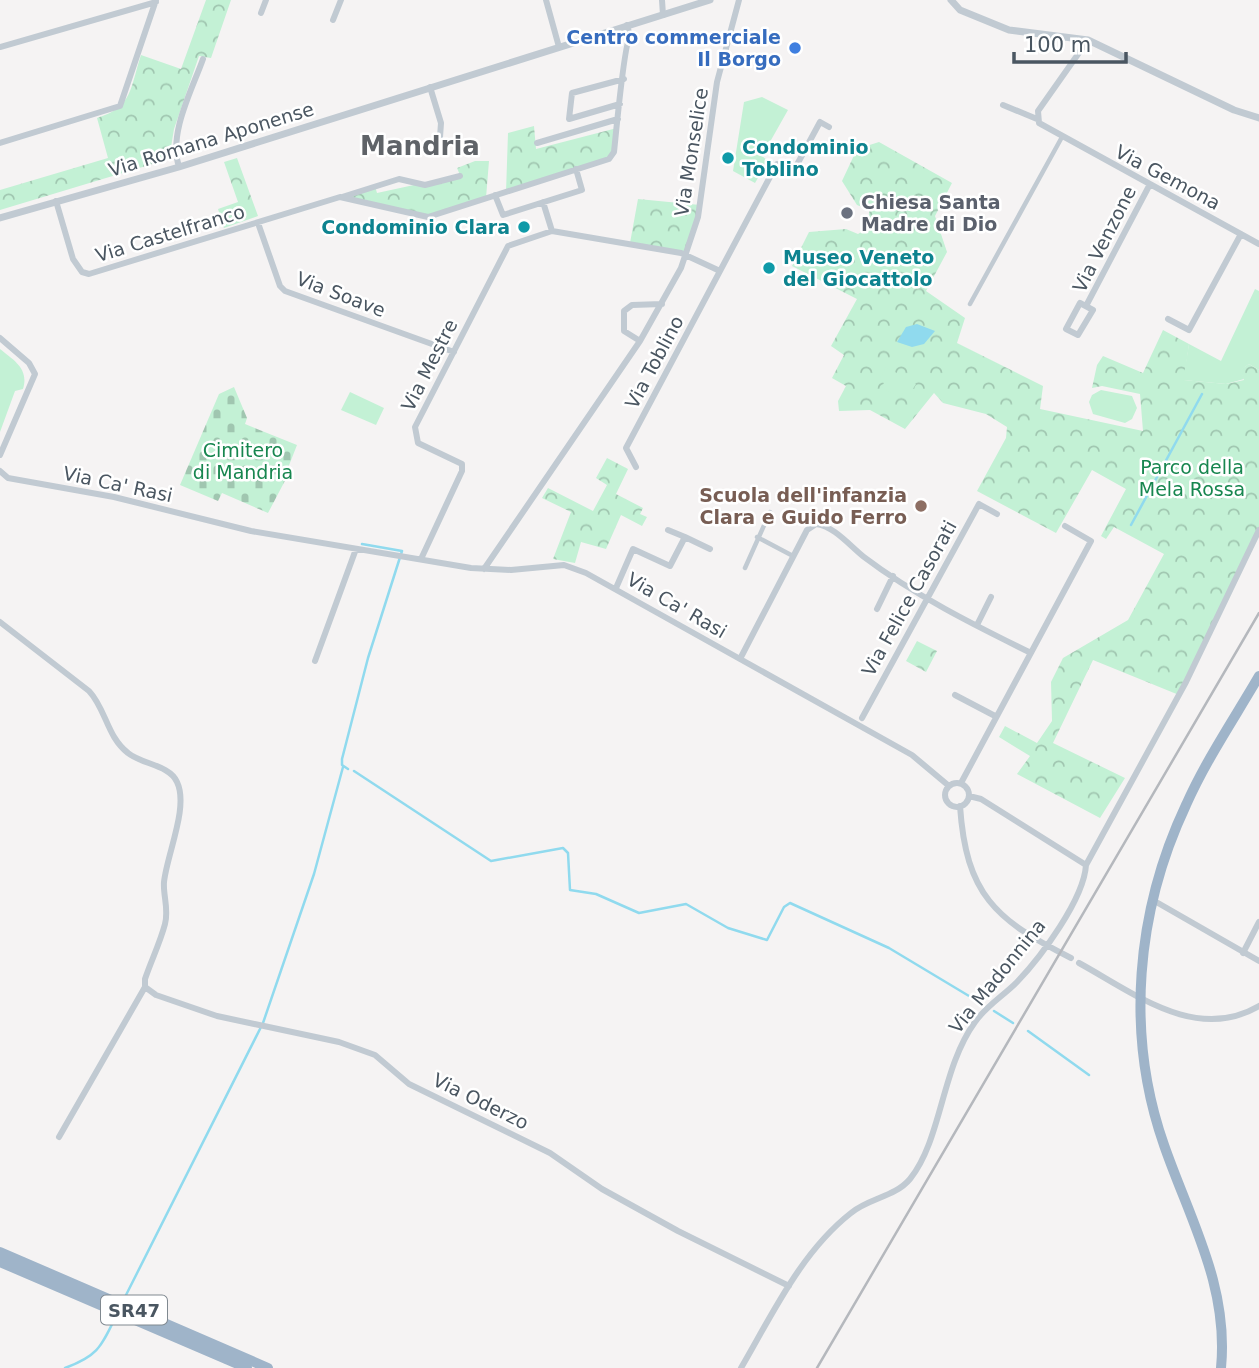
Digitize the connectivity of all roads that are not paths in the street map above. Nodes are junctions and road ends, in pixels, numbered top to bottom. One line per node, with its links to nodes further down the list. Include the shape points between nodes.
1 (265, 0): 9 (street)
2 (341, 0): 11 (street)
3 (546, 0): 17 (street)
4 (662, 0): 10 (street)
5 (710, 0): 10 (street, Via Romana Aponense)
6 (739, 0): 46 (street, Via Monselice, via 717,82 698,217)
7 (951, 0): 14 (street, via 960,10 1009,30)
8 (156, 1): 16 (street); 31 (street, via 120,106)
9 (261, 13)
10 (663, 15): 12 (street, Via Romana Aponense)
11 (333, 20)
12 (627, 25): 13 (street, Via Romana Aponense); 15 (street, via 630,36)
13 (617, 29): 15 (street); 17 (street, Via Romana Aponense)
14 (1088, 40): 23 (street); 26 (street)
15 (625, 43): 19 (street)
16 (0, 47)
17 (559, 47): 20 (street, Via Romana Aponense)
18 (203, 59): 33 (street, via 175,149)
19 (624, 79): 21 (street); 24 (street, via 572,93)
20 (430, 87): 32 (street, via 441,123); 33 (street, Via Romana Aponense)
21 (620, 104): 24 (street); 25 (street)
22 (1003, 105): 26 (street, Via Gemona)
23 (1259, 118)
24 (569, 119): 28 (street)
25 (618, 119): 28 (street); 34 (street, via 609,159)
26 (1037, 119): 29 (street, Via Gemona)
27 (829, 127): 47 (street, Via Toblino, via 820,122 793,172 777,164)
28 (568, 134): 30 (street)
29 (1062, 137): 36 (street, Via Gemona); 49 (street)
30 (537, 142)
31 (0, 143)
32 (439, 151)
33 (179, 167): 39 (street, Via Romana Aponense)
34 (576, 169): 37 (street); 40 (street, via 582,191)
35 (460, 176): 38 (street, Via Castelfranco, via 425,185 399,179)
36 (1149, 186): 44 (street, Via Gemona); 50 (street, Via Venzone)
37 (495, 195): 38 (street, via 428,217); 40 (street, via 503,215)
38 (340, 197): 42 (street, Via Castelfranco)
39 (56, 201): 41 (street, Via Romana Aponense); 42 (street, Via Castelfranco, via 77,267 89,274)
40 (544, 202): 43 (street)
41 (0, 218)
42 (258, 223): 54 (street, Via Soave, via 285,291)
43 (552, 230): 46 (street); 54 (street, Via Mestre, via 508,246)
44 (1241, 234): 45 (street, Via Gemona); 51 (street, via 1189,330)
45 (1259, 244)
46 (686, 254): 47 (street); 48 (street, Via Monselice)
47 (720, 271): 56 (street, Via Toblino, via 626,448)
48 (662, 304): 53 (street, Via Monselice); 53 (street, via 632,306 624,312 624,331)
49 (971, 304)
50 (1086, 306): 50 (street, Via Venzone, via 1093,310 1078,335 1066,329 1080,303)
51 (1168, 319)
52 (0, 338): 55 (street, via 29,363 34,374)
53 (640, 341): 70 (street, Via Monselice)
54 (454, 352): 68 (street, Via Mestre, via 415,427 418,443 462,464)
55 (0, 455)
56 (636, 467)
57 (1, 476): 65 (street, Via Ca' Rasi, via 114,497 251,531)
58 (770, 512): 64 (street)
59 (997, 514): 73 (street, Via Felice Casorati, via 979,504)
60 (1065, 526): 78 (street, via 1091,541)
61 (668, 530): 63 (street)
62 (1259, 530): 90 (street, Via Madonnina, via 1186,682)
63 (685, 537): 66 (street); 72 (street, via 670,566 633,549)
64 (757, 537): 67 (street); 69 (street)
65 (356, 549): 68 (street, Via Ca' Rasi); 80 (street)
66 (710, 549)
67 (793, 556): 71 (street, via 809,526 821,524); 79 (street)
68 (421, 559): 70 (street, Via Ca' Rasi)
69 (745, 568)
70 (484, 569): 72 (street, Via Ca' Rasi, via 564,565)
71 (893, 576): 73 (street); 75 (street)
72 (616, 588): 79 (street, Via Ca' Rasi)
73 (927, 597): 77 (street); 84 (street, Via Felice Casorati)
74 (991, 597): 77 (street)
75 (877, 609)
76 (0, 622): 97 (street, via 89,691 124,750 169,774 179,786 181,801 164,883 165,923)
77 (977, 625): 78 (street)
78 (1031, 653): 83 (street)
79 (740, 659): 85 (street, Via Ca' Rasi)
80 (315, 661)
81 (1259, 676): 106 (highway, via 1198,780 1172,837 1153,894 1141,987 1145,1074 1156,1121 1216,1284 1222,1320)
82 (956, 695): 83 (street)
83 (995, 716): 86 (street)
84 (862, 718): 85 (street, Via Felice Casorati)
85 (858, 726): 87 (street, Via Ca' Rasi, via 925,762)
86 (961, 783): 87 (street); 88 (street)
87 (949, 786): 89 (street, Via Ca' Rasi, via 946,800)
88 (970, 796): 89 (street); 90 (street)
89 (960, 806): 94 (street, Via Ca' Rasi, via 969,868 984,897 1011,922)
90 (1086, 865): 102 (street, Via Madonnina, via 1081,890 1042,950 961,1043 925,1151 910,1178 890,1194 852,1211 824,1237)
91 (1158, 903): 93 (street)
92 (1259, 922): 93 (street)
93 (1243, 953): 95 (street)
94 (1071, 958)
95 (1259, 961)
96 (1079, 963): 98 (street, via 1186,1018 1218,1019)
97 (145, 987): 99 (street); 102 (street, Via Oderzo, via 217,1016 339,1042 375,1055 409,1084 550,1153 602,1189)
98 (1259, 1006)
99 (59, 1137)
100 (0, 1252): 104 (highway, SR47)
101 (0, 1262): 103 (highway, SR47)
102 (789, 1286): 105 (street, Via Madonnina)
103 (247, 1368)
104 (268, 1368)
105 (741, 1368)
106 (1221, 1368)

